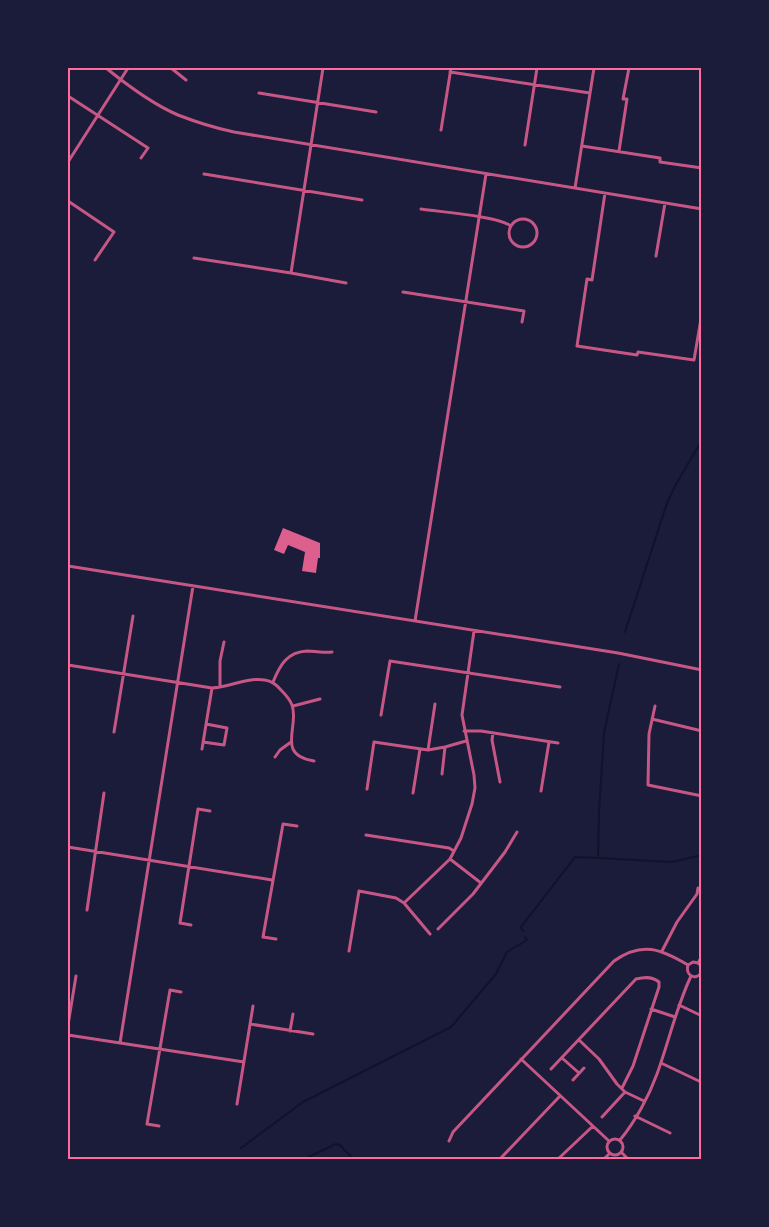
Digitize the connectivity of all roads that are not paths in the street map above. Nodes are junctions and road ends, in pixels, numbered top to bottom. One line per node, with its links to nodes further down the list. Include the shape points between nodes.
1 (106, 68): 9 (street)
2 (128, 68): 9 (street)
3 (171, 68): 10 (street)
4 (323, 68): 15 (street)
5 (537, 68): 11 (street)
6 (594, 68): 13 (street)
7 (629, 68): 22 (street)
8 (451, 70): 11 (street); 18 (street)
9 (120, 80): 17 (street); 20 (street, via 176,114 234,132)
10 (186, 80)
11 (534, 85): 13 (street); 19 (street)
12 (259, 93): 15 (street)
13 (590, 93): 21 (street)
14 (68, 96): 17 (street)
15 (317, 103): 16 (street); 20 (street)
16 (376, 112)
17 (97, 116): 23 (street, via 148,148); 24 (street)
18 (441, 130)
19 (525, 145)
20 (311, 146): 27 (street); 29 (street)
21 (582, 146): 22 (street); 28 (street)
22 (619, 152): 25 (street)
23 (141, 158)
24 (68, 162)
25 (702, 168)
26 (204, 174): 29 (street)
27 (486, 174): 28 (street); 36 (street)
28 (575, 188): 30 (street)
29 (304, 190): 31 (street); 41 (street)
30 (605, 193): 33 (street); 45 (street, via 592,280 587,279 577,346 694,360)
31 (362, 200)
32 (68, 201): 40 (street, via 114,232)
33 (665, 203): 34 (street); 38 (street)
34 (702, 208)
35 (421, 210): 36 (street)
36 (479, 217): 37 (street); 44 (street)
37 (511, 226): 37 (street, via 511,239 522,247 530,245 538,234 535,224 527,219 518,220)
38 (656, 256)
39 (194, 258): 41 (street)
40 (96, 260)
41 (291, 273): 42 (street)
42 (346, 283)
43 (403, 292): 44 (street)
44 (466, 301): 46 (street, via 524,311); 50 (street)
45 (702, 313)
46 (522, 322)
47 (68, 566): 48 (street)
48 (193, 586): 50 (street); 58 (street)
49 (133, 616): 57 (street)
50 (415, 621): 51 (street)
51 (474, 631): 55 (street, via 618,653); 56 (street)
52 (224, 642): 61 (street)
53 (332, 652): 59 (street, via 308,651 292,655 280,666)
54 (68, 665): 57 (street)
55 (702, 670)
56 (468, 673): 60 (street); 67 (street, via 390,661); 70 (street, via 462,715)
57 (123, 674): 58 (street); 72 (street)
58 (177, 682): 62 (street); 100 (street)
59 (273, 682): 61 (street, via 253,679); 65 (street)
60 (560, 686)
61 (220, 687): 62 (street)
62 (212, 688): 69 (street)
63 (320, 699): 65 (street)
64 (435, 704): 82 (street)
65 (293, 706): 76 (street)
66 (655, 706): 68 (street)
67 (381, 715)
68 (652, 719): 71 (street); 91 (street, via 648,785)
69 (206, 724): 75 (street); 75 (street, via 227,728 224,745)
70 (464, 731): 73 (street); 74 (street)
71 (702, 731)
72 (114, 732)
73 (493, 733): 77 (street); 86 (street)
74 (466, 741): 79 (street); 97 (street, via 475,788 461,838)
75 (203, 742): 80 (street)
76 (291, 742): 83 (street); 84 (street, via 300,756)
77 (549, 742): 78 (street); 88 (street)
78 (558, 743)
79 (445, 747): 82 (street); 85 (street)
80 (202, 749)
81 (420, 749): 82 (street); 87 (street, via 374,742); 90 (street)
82 (428, 750)
83 (275, 758)
84 (314, 761)
85 (442, 774)
86 (500, 782)
87 (366, 789)
88 (541, 791)
89 (104, 793): 98 (street)
90 (413, 793)
91 (702, 796)
92 (210, 811): 101 (street, via 198,810)
93 (297, 826): 102 (street, via 282,824)
94 (516, 832): 103 (street)
95 (366, 835): 97 (street)
96 (68, 847): 98 (street)
97 (454, 851): 99 (street)
98 (95, 852): 100 (street); 106 (street)
99 (450, 859): 103 (street); 105 (street)
100 (149, 860): 101 (street); 133 (street)
101 (189, 866): 102 (street); 107 (street, via 180,923)
102 (272, 880): 110 (street, via 263,936)
103 (481, 883): 108 (street)
104 (698, 888): 112 (street)
105 (404, 903): 109 (street); 111 (street, via 392,896 359,892)
106 (87, 910)
107 (191, 924)
108 (438, 930)
109 (430, 934)
110 (276, 939)
111 (349, 951)
112 (662, 951): 115 (street); 136 (street, via 633,951 614,961)
113 (702, 956): 114 (street)
114 (698, 962): 115 (street); 116 (street)
115 (688, 965): 119 (street, via 687,973)
116 (702, 967)
117 (702, 972): 119 (street, via 696,977)
118 (76, 976): 128 (street)
119 (691, 976): 121 (street)
120 (181, 992): 134 (street, via 170,990)
121 (679, 1005): 125 (street); 126 (street)
122 (253, 1006): 127 (street)
123 (651, 1009): 126 (street); 132 (street, via 658,982 651,978 636,979); 144 (street, via 633,1066)
124 (293, 1014): 129 (street)
125 (702, 1016)
126 (675, 1017): 138 (street)
127 (250, 1024): 129 (street); 137 (street)
128 (68, 1025)
129 (290, 1031): 130 (street)
130 (313, 1034)
131 (68, 1035): 133 (street)
132 (579, 1040): 135 (street); 144 (street)
133 (120, 1043): 134 (street)
134 (160, 1050): 137 (street); 151 (street, via 147,1124)
135 (562, 1058): 140 (street); 141 (street)
136 (521, 1059): 146 (street); 155 (street, via 453,1132)
137 (244, 1062): 148 (street)
138 (661, 1063): 143 (street); 147 (street)
139 (584, 1068): 141 (street)
140 (551, 1069)
141 (579, 1073): 142 (street)
142 (573, 1080)
143 (701, 1082)
144 (622, 1088): 145 (street)
145 (625, 1092): 147 (street); 149 (street)
146 (560, 1096): 152 (street); 159 (street)
147 (644, 1102): 150 (street)
148 (237, 1104)
149 (602, 1116)
150 (635, 1116): 153 (street); 154 (street)
151 (159, 1126)
152 (593, 1126): 156 (street); 160 (street)
153 (670, 1133)
154 (620, 1140): 156 (street); 157 (street)
155 (449, 1141)
156 (609, 1141): 158 (street)
157 (621, 1152): 158 (street); 162 (street)
158 (610, 1153): 161 (street)
159 (499, 1160)
160 (557, 1160)
161 (603, 1160)
162 (629, 1160)

